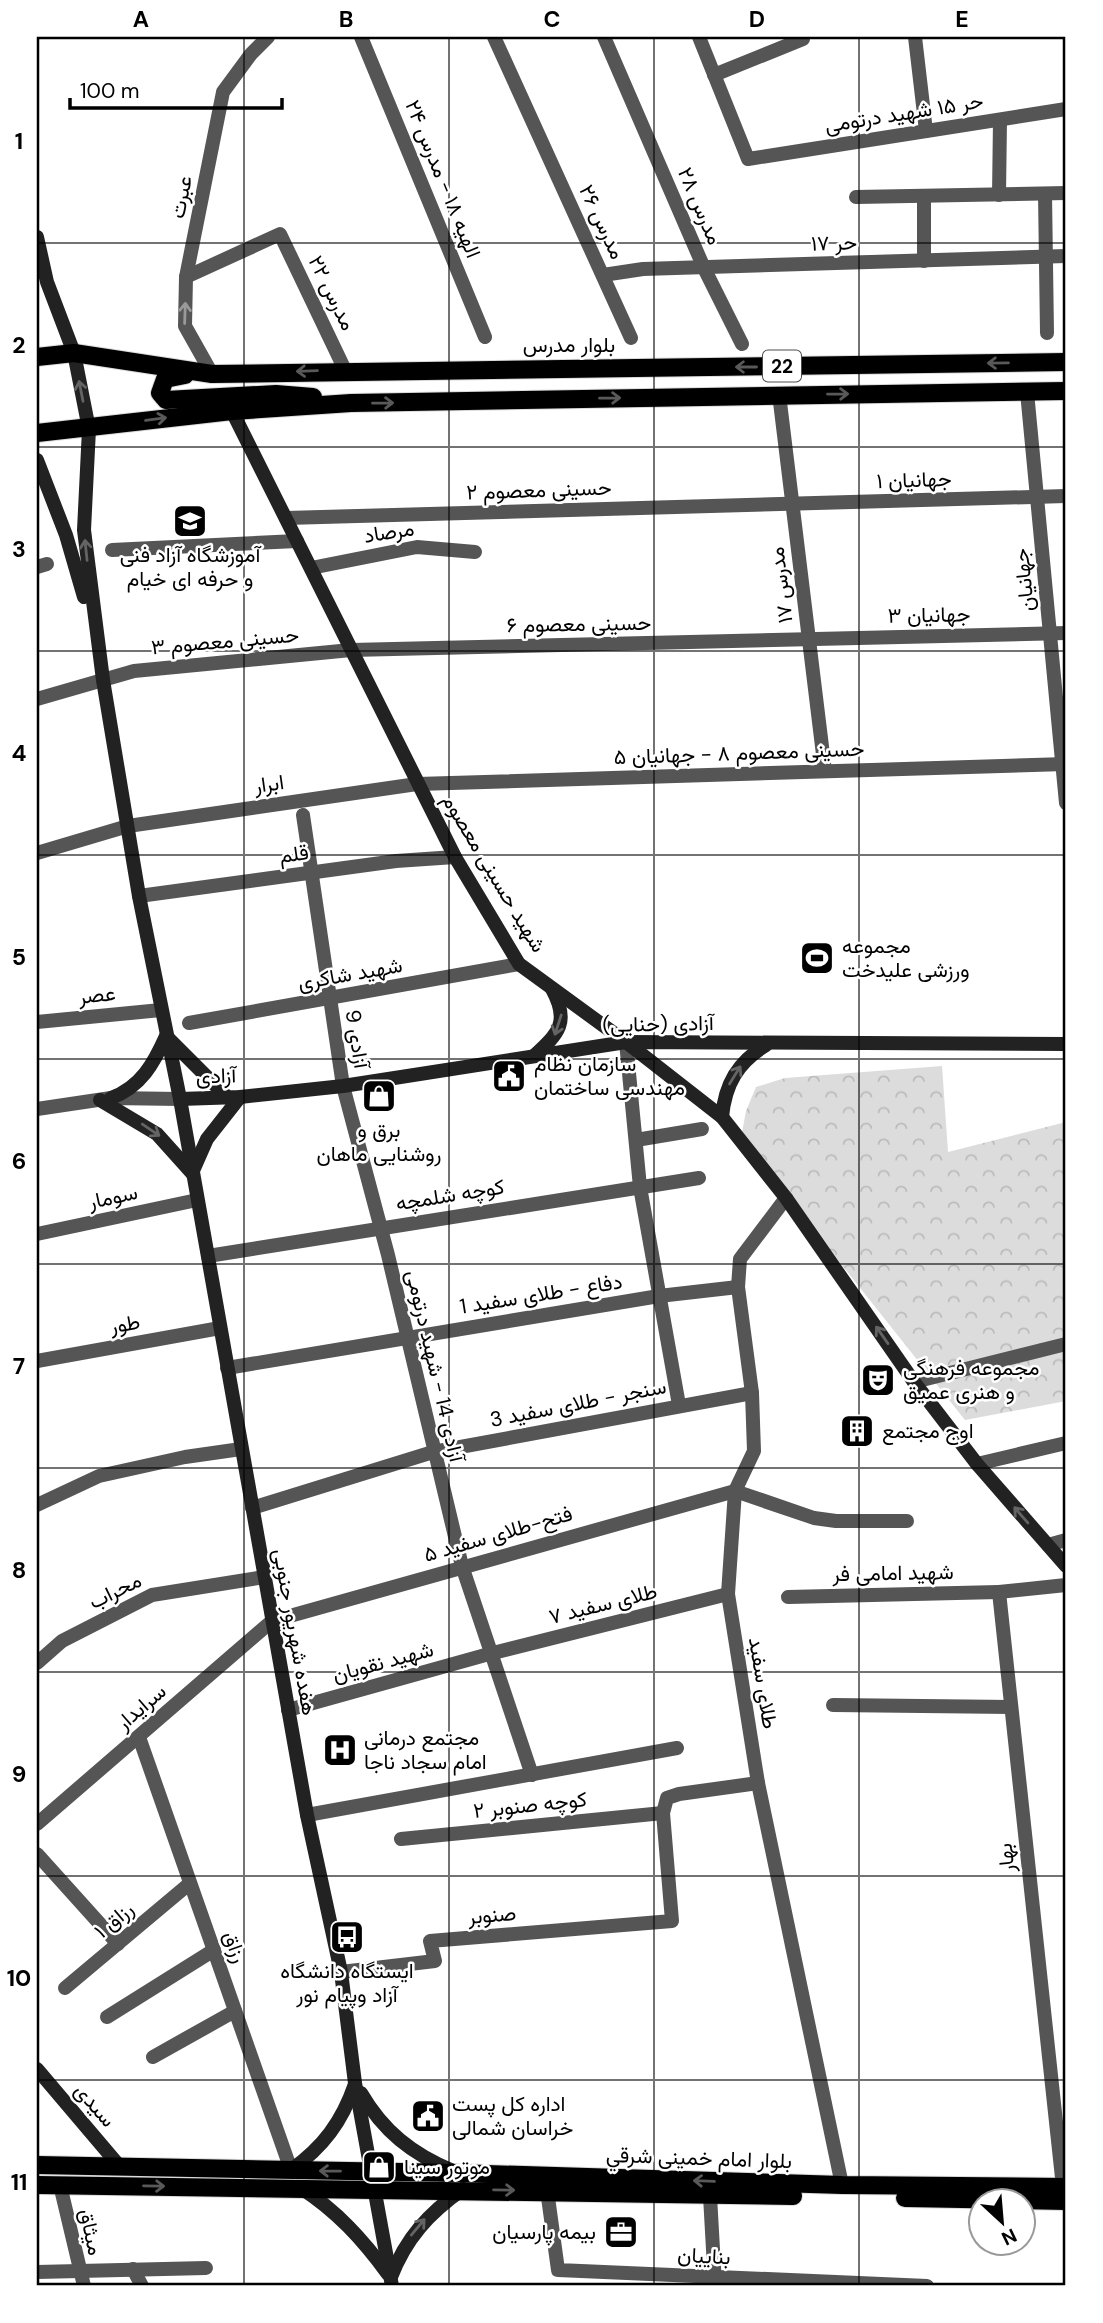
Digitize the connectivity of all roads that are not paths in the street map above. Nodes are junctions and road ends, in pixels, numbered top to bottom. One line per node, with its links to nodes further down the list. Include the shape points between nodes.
1 (268, 37): 23 (street, عبرت, via 223,92)
2 (361, 37): 25 (street, الهیه ۱۸ - مدرس ۲۴)
3 (494, 37): 22 (street, مدرس ۲۶)
4 (604, 37): 21 (street, مدرس ۲۸)
5 (699, 37): 8 (street)
6 (915, 37): 11 (street)
7 (803, 39): 8 (street)
8 (714, 75): 11 (street, حر ۱۵ شهید درتومی, via 748,159)
9 (1066, 109): 10 (street, حر ۱۵ شهید درتومی)
10 (1000, 120): 11 (street, حر ۱۵ شهید درتومی); 14 (street)
11 (926, 131)
12 (1066, 193): 13 (street)
13 (1045, 194): 14 (street); 18 (street)
14 (999, 195): 15 (street)
15 (923, 196): 16 (street); 20 (street)
16 (856, 197)
17 (37, 237): 28 (main road, via 47,282)
18 (1048, 257): 19 (street, حر ۱۷); 20 (street, حر ۱۷); 24 (street)
19 (1066, 257)
20 (924, 261): 21 (street, حر ۱۷)
21 (704, 268): 22 (street, حر ۱۷); 27 (street, مدرس ۲۸)
22 (603, 275): 26 (street, مدرس ۲۶)
23 (186, 277): 31 (street, مدرس ۲۲, via 280,234); 32 (street, عبرت, one-way to 23, via 185,326)
24 (1047, 333)
25 (485, 337)
26 (631, 338)
27 (743, 344)
28 (74, 353): 29 (main road, 22); 32 (main road, بلوار مدرس / 22); 38 (main road, one-way to 28)
29 (37, 357)
30 (1066, 362): 31 (main road, بلوار مدرس / 22, one-way to 31)
31 (345, 370): 32 (main road, بلوار مدرس / 22, one-way to 32)
32 (206, 374): 36 (main road, via 165,379 160,393 174,402 276,394)
33 (1066, 391): 34 (main road)
34 (1027, 392): 35 (main road, one-way to 34); 42 (street, جهانیان)
35 (779, 394): 36 (main road, one-way to 35); 43 (street, مدرس ۱۷)
36 (351, 403): 37 (main road)
37 (232, 411): 38 (main road, one-way to 37); 44 (main road, شهید حسینی معصوم)
38 (89, 429): 39 (main road); 52 (main road, one-way to 38, via 84,530)
39 (37, 433)
40 (37, 460): 52 (main road, via 66,535)
41 (1066, 496): 42 (street, جهانیان ۱)
42 (1037, 497): 43 (street, جهانیان ۱); 50 (street, جهانیان)
43 (792, 505): 44 (street, حسینی معصوم ۲); 51 (street, مدرس ۱۷)
44 (286, 518): 45 (main road, شهید حسینی معصوم)
45 (297, 541): 46 (street); 48 (main road, شهید حسینی معصوم)
46 (112, 550)
47 (475, 552): 48 (street, مرصاد, via 417,547)
48 (311, 568): 53 (main road, شهید حسینی معصوم)
49 (1066, 633): 50 (street, جهانیان ۳)
50 (1050, 634): 51 (street, جهانیان ۳); 56 (street, جهانیان)
51 (808, 639): 53 (street, حسینی معصوم ۶); 57 (street, مدرس ۱۷)
52 (97, 642): 54 (main road)
53 (351, 650): 54 (street, حسینی معصوم ۳, via 134,671); 58 (main road, شهید حسینی معصوم)
54 (103, 680): 55 (street, حسینی معصوم ۳); 61 (main road)
55 (37, 699)
56 (1064, 764): 57 (street, حسینی معصوم ۸ - جهانیان ۵); 59 (street, جهانیان)
57 (825, 771): 58 (street, حسینی معصوم ۸ - جهانیان ۵)
58 (417, 783): 61 (street, ابرار); 63 (main road, شهید حسینی معصوم)
59 (1066, 803)
60 (303, 815): 64 (street, آزادی 9)
61 (128, 826): 62 (street, ابرار); 65 (main road, هفده شهریور جنوبی)
62 (37, 853)
63 (455, 857): 64 (street, قلم); 66 (main road, شهید حسینی معصوم)
64 (313, 873): 65 (street, قلم); 68 (street, آزادی 9)
65 (139, 896): 69 (main road, هفده شهریور جنوبی)
66 (519, 964): 67 (main road, شهید حسینی معصوم); 68 (street, شهید شاکری)
67 (552, 988): 73 (main road, شهید حسینی معصوم); 76 (main road, one-way to 76, via 562,1017 558,1033)
68 (329, 999): 71 (street, شهید شاکری); 77 (street, آزادی 9)
69 (161, 1010): 70 (street, عصر); 72 (main road, هفده شهریور جنوبی)
70 (37, 1022)
71 (189, 1023)
72 (166, 1036): 78 (main road); 79 (main road, via 149,1070 127,1091); 80 (main road, هفده شهریور جنوبی)
73 (626, 1042): 75 (main road, آزادی (حنایی)); 76 (main road, آزادی (حنایی)); 82 (main road, شهید حسینی معصوم); 84 (street)
74 (1066, 1044): 75 (main road, آزادی (حنایی))
75 (766, 1045): 82 (main road, one-way to 75, via 734,1075 753,1052)
76 (534, 1056): 77 (main road, آزادی (حنایی))
77 (343, 1086): 78 (main road, آزادی (حنایی)); 90 (street, آزادی 14 - شهید درتومی)
78 (240, 1096): 80 (main road, آزادی); 85 (main road, via 207,1139)
79 (106, 1099): 80 (street); 81 (street); 85 (main road, one-way to 85, via 157,1134)
80 (180, 1099): 85 (main road, هفده شهریور جنوبی)
81 (37, 1110)
82 (722, 1117): 88 (main road, شهید حسینی معصوم)
83 (702, 1129): 84 (street)
84 (636, 1140): 87 (street)
85 (192, 1173): 89 (main road, هفده شهریور جنوبی)
86 (699, 1178): 87 (street, کوچه شلمچه)
87 (640, 1187): 90 (street, کوچه شلمچه); 94 (street)
88 (786, 1198): 93 (street, طلای سفید, via 740,1259); 100 (main road, شهید حسینی معصوم, one-way to 88)
89 (197, 1200): 91 (street, سومار); 92 (main road, هفده شهریور جنوبی)
90 (380, 1227): 92 (street, کوچه شلمچه); 96 (street, آزادی 14 - شهید درتومی)
91 (37, 1234)
92 (208, 1256): 95 (main road, هفده شهریور جنوبی)
93 (738, 1287): 94 (street, دفاع - طلای سفید 1); 101 (street, طلای سفید)
94 (660, 1296): 96 (street, دفاع - طلای سفید 1); 102 (street)
95 (220, 1328): 98 (street, طور); 99 (main road, هفده شهریور جنوبی)
96 (406, 1337): 99 (street, دفاع - طلای سفید 1); 105 (street, آزادی 14 - شهید درتومی)
97 (1066, 1344): 100 (street)
98 (37, 1361)
99 (227, 1368): 104 (main road, هفده شهریور جنوبی)
100 (914, 1382): 106 (main road, شهید حسینی معصوم)
101 (752, 1393): 102 (street, سنجر - طلای سفید 3); 107 (street, طلای سفید, via 754,1451)
102 (679, 1405): 105 (street, سنجر - طلای سفید 3)
103 (1066, 1443): 106 (street)
104 (241, 1449): 108 (street, via 99,1476); 109 (main road, هفده شهریور جنوبی)
105 (433, 1452): 109 (street, سنجر - طلای سفید 3); 113 (street, آزادی 14 - شهید درتومی)
106 (977, 1464): 112 (main road, شهید حسینی معصوم, one-way to 106)
107 (735, 1491): 110 (street, via 814,1518); 113 (street, فتح-طلای سفید ۵); 118 (street, طلای سفید)
108 (37, 1505)
109 (252, 1508): 115 (main road, هفده شهریور جنوبی)
110 (906, 1521)
111 (1066, 1541): 112 (street)
112 (1048, 1545): 114 (main road, شهید حسینی معصوم)
113 (463, 1566): 120 (street, فتح-طلای سفید ۵); 121 (street, آزادی 14 - شهید درتومی)
114 (1066, 1566)
115 (264, 1577): 120 (main road, هفده شهریور جنوبی); 122 (street, محراب, via 152,1594 62,1641)
116 (1066, 1585): 117 (street)
117 (999, 1592): 119 (street, شهید امامی فر); 124 (street, بهار)
118 (728, 1594): 121 (street, طلای سفید ۷); 129 (street, طلای سفید)
119 (788, 1597)
120 (272, 1621): 125 (main road, هفده شهریور جنوبی); 126 (street, سرایدار)
121 (489, 1654): 125 (street, شهید نقویان); 128 (street, آزادی 14 - شهید درتومی)
122 (37, 1662)
123 (833, 1705): 124 (street)
124 (1011, 1707): 157 (street, بهار)
125 (288, 1710): 131 (main road, هفده شهریور جنوبی)
126 (139, 1737): 132 (street, سرایدار); 135 (street, رزاق)
127 (677, 1748): 128 (street)
128 (532, 1775): 131 (street)
129 (758, 1783): 130 (street, via 679,1794 667,1798); 153 (street, طلای سفید)
130 (663, 1813): 133 (street, کوچه صنوبر ۲); 138 (street, صنوبر, via 672,1921 430,1941 435,1961)
131 (307, 1815): 138 (main road, هفده شهریور جنوبی)
132 (37, 1824)
133 (401, 1839)
134 (37, 1854): 136 (street)
135 (189, 1884): 136 (street, رزاق ۱); 137 (street, رزاق)
136 (118, 1944): 139 (street, رزاق ۱)
137 (214, 1950): 140 (street, رزاق); 141 (street)
138 (341, 1972): 144 (main road, هفده شهریور جنوبی)
139 (65, 1987)
140 (235, 2011): 142 (street); 147 (street, رزاق)
141 (107, 2017)
142 (153, 2057)
143 (37, 2069): 148 (main road, سیدی)
144 (355, 2083): 147 (main road, via 343,2114 325,2141); 149 (main road, هفده شهریور جنوبی); 150 (main road, via 396,2139)
145 (37, 2165): 146 (main road, بلوار امام خمینی شرقي)
146 (82, 2166): 148 (main road, بلوار امام خمینی شرقي); 154 (main road, via 89,2178)
147 (291, 2170): 148 (main road, بلوار امام خمینی شرقي); 149 (main road, بلوار امام خمینی شرقي, one-way to 147)
148 (118, 2174): 154 (main road, بلوار امام خمینی شرقي); 155 (main road, بلوار امام خمینی شرقي, one-way to 155)
149 (372, 2180): 150 (main road, بلوار امام خمینی شرقي); 155 (main road, بلوار امام خمینی شرقي); 163 (main road, هفده شهریور جنوبی)
150 (460, 2181): 153 (main road, بلوار امام خمینی شرقي, one-way to 150); 156 (main road, بلوار امام خمینی شرقي, one-way to 156); 163 (main road, one-way to 150, via 411,2236)
151 (37, 2185): 152 (main road, بلوار امام خمینی شرقي)
152 (60, 2185): 154 (main road, بلوار امام خمینی شرقي); 162 (street, میثاق)
153 (842, 2185): 157 (main road, بلوار امام خمینی شرقي)
154 (82, 2186)
155 (300, 2188): 163 (main road, via 350,2227)
156 (547, 2190): 158 (main road, بلوار امام خمینی شرقي); 164 (street, بناییان, via 558,2270)
157 (1065, 2192): 158 (main road, بلوار امام خمینی شرقي)
158 (710, 2196): 164 (street)
159 (206, 2268): 160 (street)
160 (133, 2269): 162 (street); 167 (street)
161 (37, 2272): 162 (street)
162 (78, 2272): 166 (street, میثاق)
163 (391, 2282)
164 (715, 2282): 165 (street, بناییان)
165 (875, 2285): 168 (street, بناییان)
166 (84, 2286)
167 (142, 2286)
168 (927, 2286)

